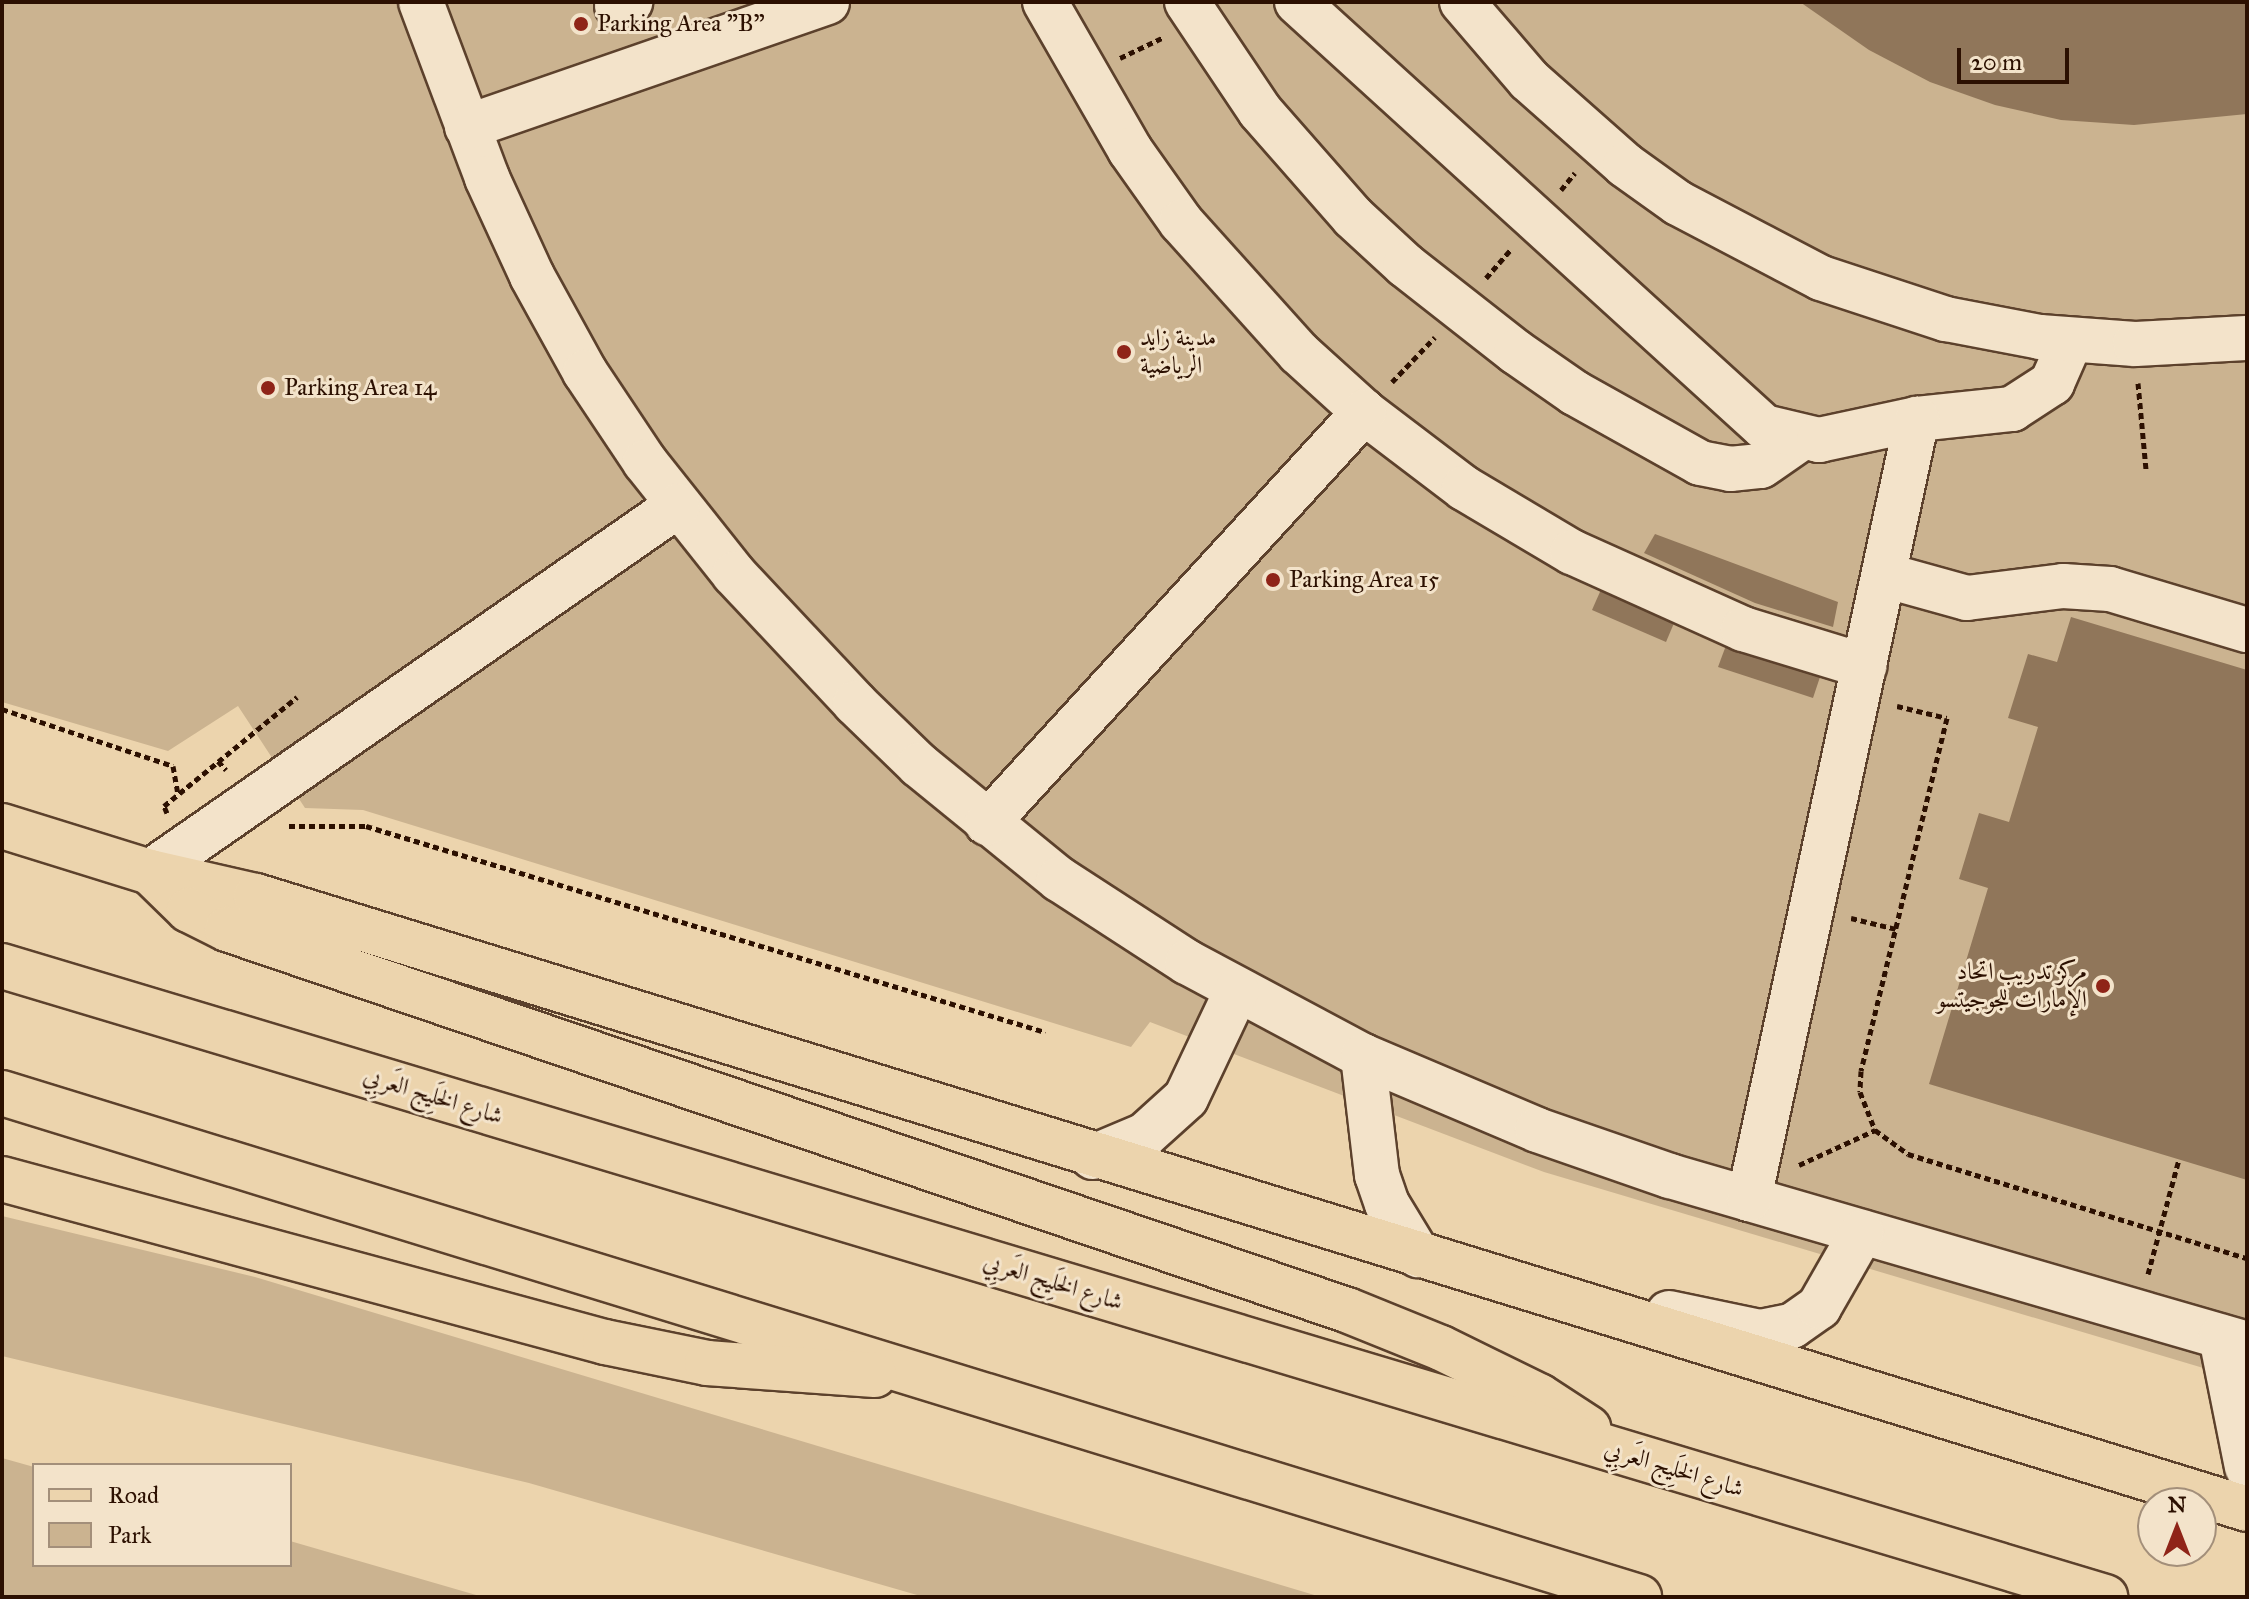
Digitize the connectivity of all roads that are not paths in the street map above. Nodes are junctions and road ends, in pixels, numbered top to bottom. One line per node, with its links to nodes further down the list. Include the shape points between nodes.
1 (421, 2): 7 (lane)
2 (827, 2): 7 (lane)
3 (1045, 2): 10 (lane, via 1130,150 1181,222 1299,353)
4 (1187, 2): 12 (lane, via 1260,111 1344,207 1405,265 1516,352 1575,393 1700,463 1730,469 1761,466)
5 (1297, 2): 12 (lane, via 1748,416)
6 (1462, 2): 9 (lane, via 1505,55 1600,145 1678,203 1763,251 1821,278 1946,319)
7 (467, 127): 13 (lane, via 558,324 614,418)
8 (2247, 338): 9 (lane, via 2135,344)
9 (2071, 340): 11 (lane, via 2062,370 2027,403 1997,412)
10 (1364, 412): 16 (lane, via 1464,488 1613,574); 17 (lane)
11 (1917, 419): 12 (lane, via 1838,438); 14 (lane)
12 (1800, 439)
13 (677, 506): 17 (lane, via 793,640); 19 (lane)
14 (1884, 575): 15 (lane, via 1967,598 2063,586 2110,589); 16 (lane)
15 (2247, 630)
16 (1860, 681): 26 (lane)
17 (987, 823): 21 (lane, via 1121,923)
18 (2, 826): 19 (main road)
19 (167, 861): 24 (main road, via 256,896); 32 (main road, via 189,910 227,929 1347,1310 1539,1396)
20 (2, 966): 32 (main road, شارع الخَلِيج العَربِي)
21 (1237, 990): 22 (lane); 24 (lane, via 1186,1098 1145,1135)
22 (1363, 1056): 26 (lane, via 1537,1130); 28 (lane, via 1377,1175 1401,1231)
23 (2, 1093): 31 (main road)
24 (1093, 1157): 28 (main road)
25 (2, 1179): 31 (main road, via 605,1342 707,1363)
26 (1753, 1182): 27 (lane)
27 (1862, 1232): 29 (lane, via 1819,1307 1776,1330 1743,1330 1666,1312); 30 (lane)
28 (1418, 1255): 29 (main road)
29 (1591, 1308): 34 (main road)
30 (2234, 1340): 33 (lane)
31 (931, 1376): 35 (main road)
32 (1634, 1457): 36 (main road, شارع الخَلِيج العَربِي)
33 (2247, 1467)
34 (2247, 1509)
35 (1639, 1597)
36 (2105, 1597)

